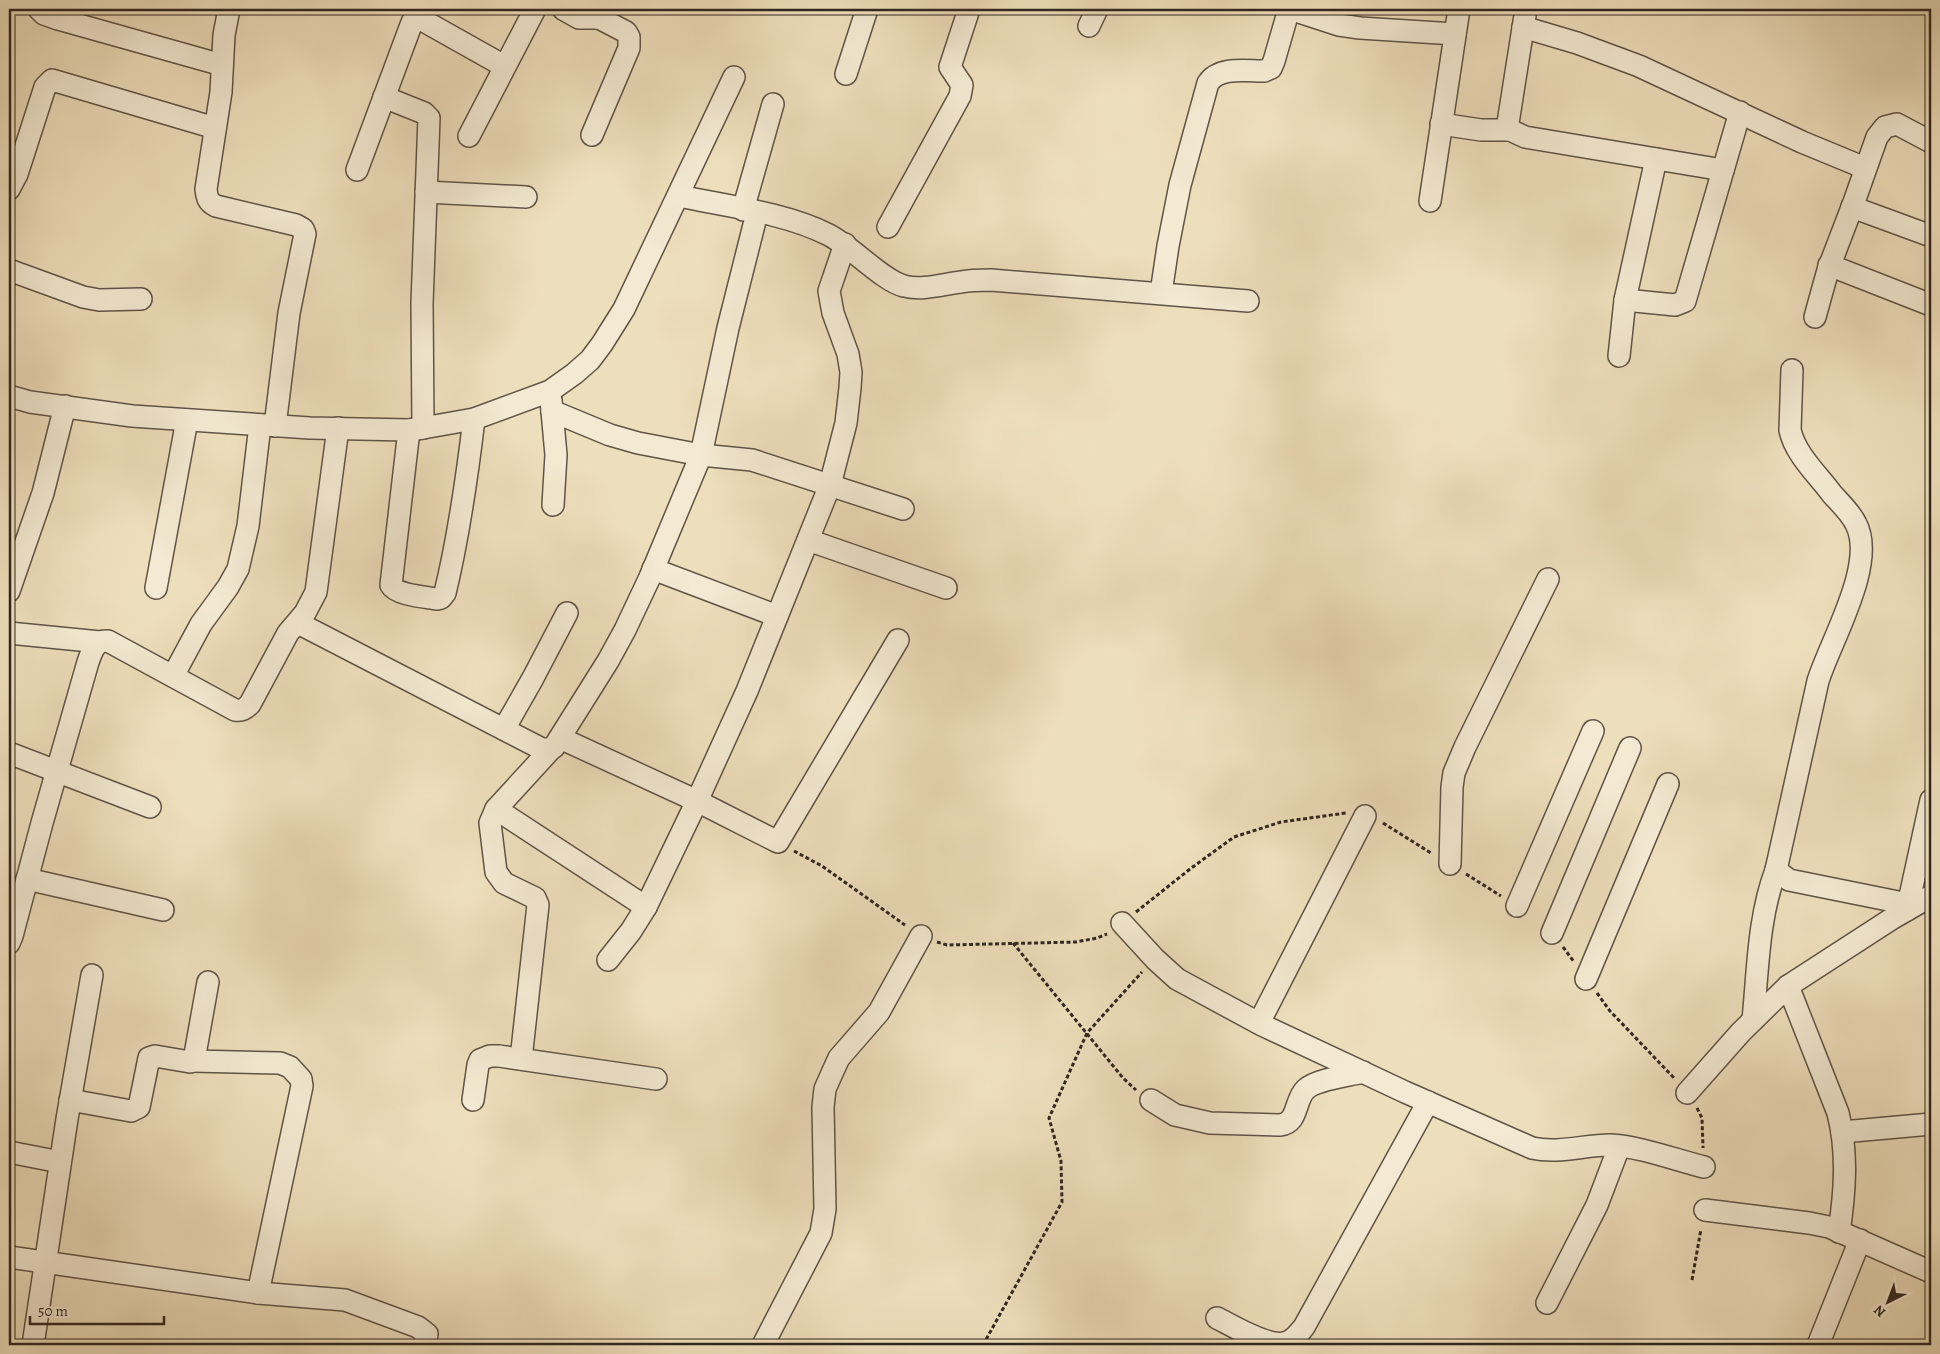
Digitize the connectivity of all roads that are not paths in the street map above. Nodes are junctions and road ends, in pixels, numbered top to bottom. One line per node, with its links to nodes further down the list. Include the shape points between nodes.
1 (39, 9): 12 (street, via 58,19)
2 (229, 9): 12 (street)
3 (535, 9): 13 (street)
4 (563, 9): 22 (street, via 579,18 601,20 626,32 629,37 629,48)
5 (867, 9): 14 (street)
6 (969, 9): 36 (street, via 950,67 962,85 960,96)
7 (1289, 9): 11 (street, via 1339,25); 41 (street, via 1271,68 1219,73 1208,84 1180,184)
8 (1459, 9): 11 (street)
9 (417, 12): 13 (street); 16 (street)
10 (1524, 18): 18 (street); 21 (street, via 1508,123)
11 (1455, 34): 19 (street)
12 (222, 65): 20 (street)
13 (504, 66): 23 (street)
14 (846, 74)
15 (734, 77): 31 (street)
16 (384, 97): 27 (street); 30 (street, via 429,118)
17 (773, 104): 35 (street)
18 (1740, 112): 26 (street); 28 (street)
19 (1442, 124): 21 (street); 33 (street)
20 (215, 128): 29 (street, via 52,80 45,87 17,174); 54 (street, via 206,189 210,203 296,225 305,234)
21 (1510, 130): 25 (street, via 1525,137)
22 (592, 135)
23 (469, 136)
24 (1931, 142): 26 (street, via 1891,124 1877,138)
25 (1656, 159): 28 (street); 43 (street)
26 (1865, 168): 34 (street)
27 (357, 170)
28 (1723, 170): 43 (street, via 1685,301 1675,305)
29 (9, 189)
30 (426, 192): 32 (street); 56 (street)
31 (679, 196): 35 (street); 50 (street, via 624,309 590,360)
32 (526, 197)
33 (1430, 201)
34 (1852, 207): 37 (street); 39 (street)
35 (750, 211): 38 (street, via 814,228); 57 (street)
36 (888, 228)
37 (1931, 236)
38 (845, 244): 41 (street, via 890,279 905,286 928,287 991,280); 58 (street, via 829,291 851,372 846,423)
39 (1830, 265): 45 (street); 46 (street)
40 (9, 270): 42 (street, via 83,298)
41 (1161, 294): 44 (street)
42 (142, 299)
43 (1625, 300): 47 (street)
44 (1248, 301)
45 (1931, 305)
46 (1815, 317)
47 (1620, 356)
48 (1792, 370): 87 (street, via 1792,438 1856,524 1861,550 1849,606 1818,681)
49 (9, 396): 51 (street)
50 (551, 401): 52 (street); 57 (street, via 610,435 638,444); 59 (street, via 556,455)
51 (65, 406): 53 (street); 66 (street, via 43,493)
52 (474, 419): 56 (street); 56 (street, via 457,542 445,593 438,599 399,592 391,585)
53 (187, 420): 54 (street); 64 (street)
54 (267, 425): 55 (street); 73 (street, via 238,569 201,624)
55 (338, 428): 56 (street); 69 (street, via 316,592)
56 (416, 429)
57 (701, 455): 58 (street, via 752,460); 62 (street)
58 (830, 485): 60 (street); 61 (street)
59 (553, 505)
60 (903, 508)
61 (808, 540): 65 (street); 68 (street)
62 (653, 569): 68 (street); 76 (street, via 626,630)
63 (1548, 579): 86 (street, via 1454,773)
64 (156, 588)
65 (946, 588)
66 (9, 591)
67 (567, 612): 74 (street)
68 (777, 616): 82 (street)
69 (298, 623): 73 (street, via 288,633 250,704 241,711); 74 (street)
70 (9, 633): 72 (street)
71 (898, 640): 82 (street, via 778,842)
72 (100, 642): 73 (street, via 108,641); 79 (street, via 92,650)
73 (173, 676)
74 (504, 729): 76 (street, via 542,749)
75 (1593, 731): 90 (street)
76 (555, 744): 82 (street); 84 (street)
77 (1630, 748): 95 (street)
78 (9, 753): 79 (street)
79 (56, 772): 83 (street); 88 (street)
80 (1668, 784): 100 (street)
81 (1931, 800): 92 (street)
82 (697, 801): 91 (street)
83 (150, 807)
84 (496, 809): 91 (street); 105 (street, via 490,823 496,872 504,883 535,898 538,905)
85 (1366, 816): 104 (street)
86 (1450, 864)
87 (1776, 870): 92 (street, via 1789,880); 103 (street, via 1759,939)
88 (27, 880): 93 (street); 97 (street)
89 (1931, 896): 92 (street)
90 (1517, 906)
91 (646, 907): 98 (street)
92 (1907, 907): 102 (street)
93 (163, 910)
94 (1122, 923): 104 (street, via 1177,979)
95 (1552, 933)
96 (921, 936): 131 (street, via 879,1012 840,1058 829,1080 823,1107 825,1209 820,1233)
97 (9, 943)
98 (608, 960)
99 (92, 975): 110 (street)
100 (1586, 979)
101 (208, 982): 106 (street)
102 (1788, 986): 103 (street); 115 (street)
103 (1753, 1020): 109 (street)
104 (1259, 1023): 107 (street)
105 (521, 1059): 108 (street); 111 (street, via 490,1056 480,1060)
106 (193, 1061): 110 (street, via 149,1058 140,1104 131,1111); 126 (street, via 280,1063 290,1067 301,1079)
107 (1363, 1072): 112 (street, via 1307,1088 1292,1119 1280,1125 1210,1123 1175,1115); 113 (street)
108 (656, 1079)
109 (1688, 1093)
110 (70, 1100): 118 (street)
111 (473, 1100)
112 (1151, 1100)
113 (1428, 1102): 116 (street, via 1540,1150); 128 (street, via 1296,1337 1286,1343 1273,1344)
114 (1931, 1124): 115 (street)
115 (1842, 1132): 121 (street, via 1845,1187)
116 (1619, 1147): 119 (street); 127 (street, via 1597,1205)
117 (9, 1152): 118 (street)
118 (60, 1162): 124 (street)
119 (1704, 1167)
120 (1705, 1210): 121 (street, via 1809,1223)
121 (1839, 1232): 122 (street)
122 (1860, 1240): 125 (street); 132 (street)
123 (9, 1257): 124 (street)
124 (45, 1262): 126 (street); 129 (street)
125 (1931, 1272)
126 (258, 1293): 130 (street, via 360,1304 424,1330 427,1334)
127 (1548, 1303)
128 (1217, 1318)
129 (33, 1345)
130 (425, 1345)
131 (763, 1345)
132 (1818, 1345)

